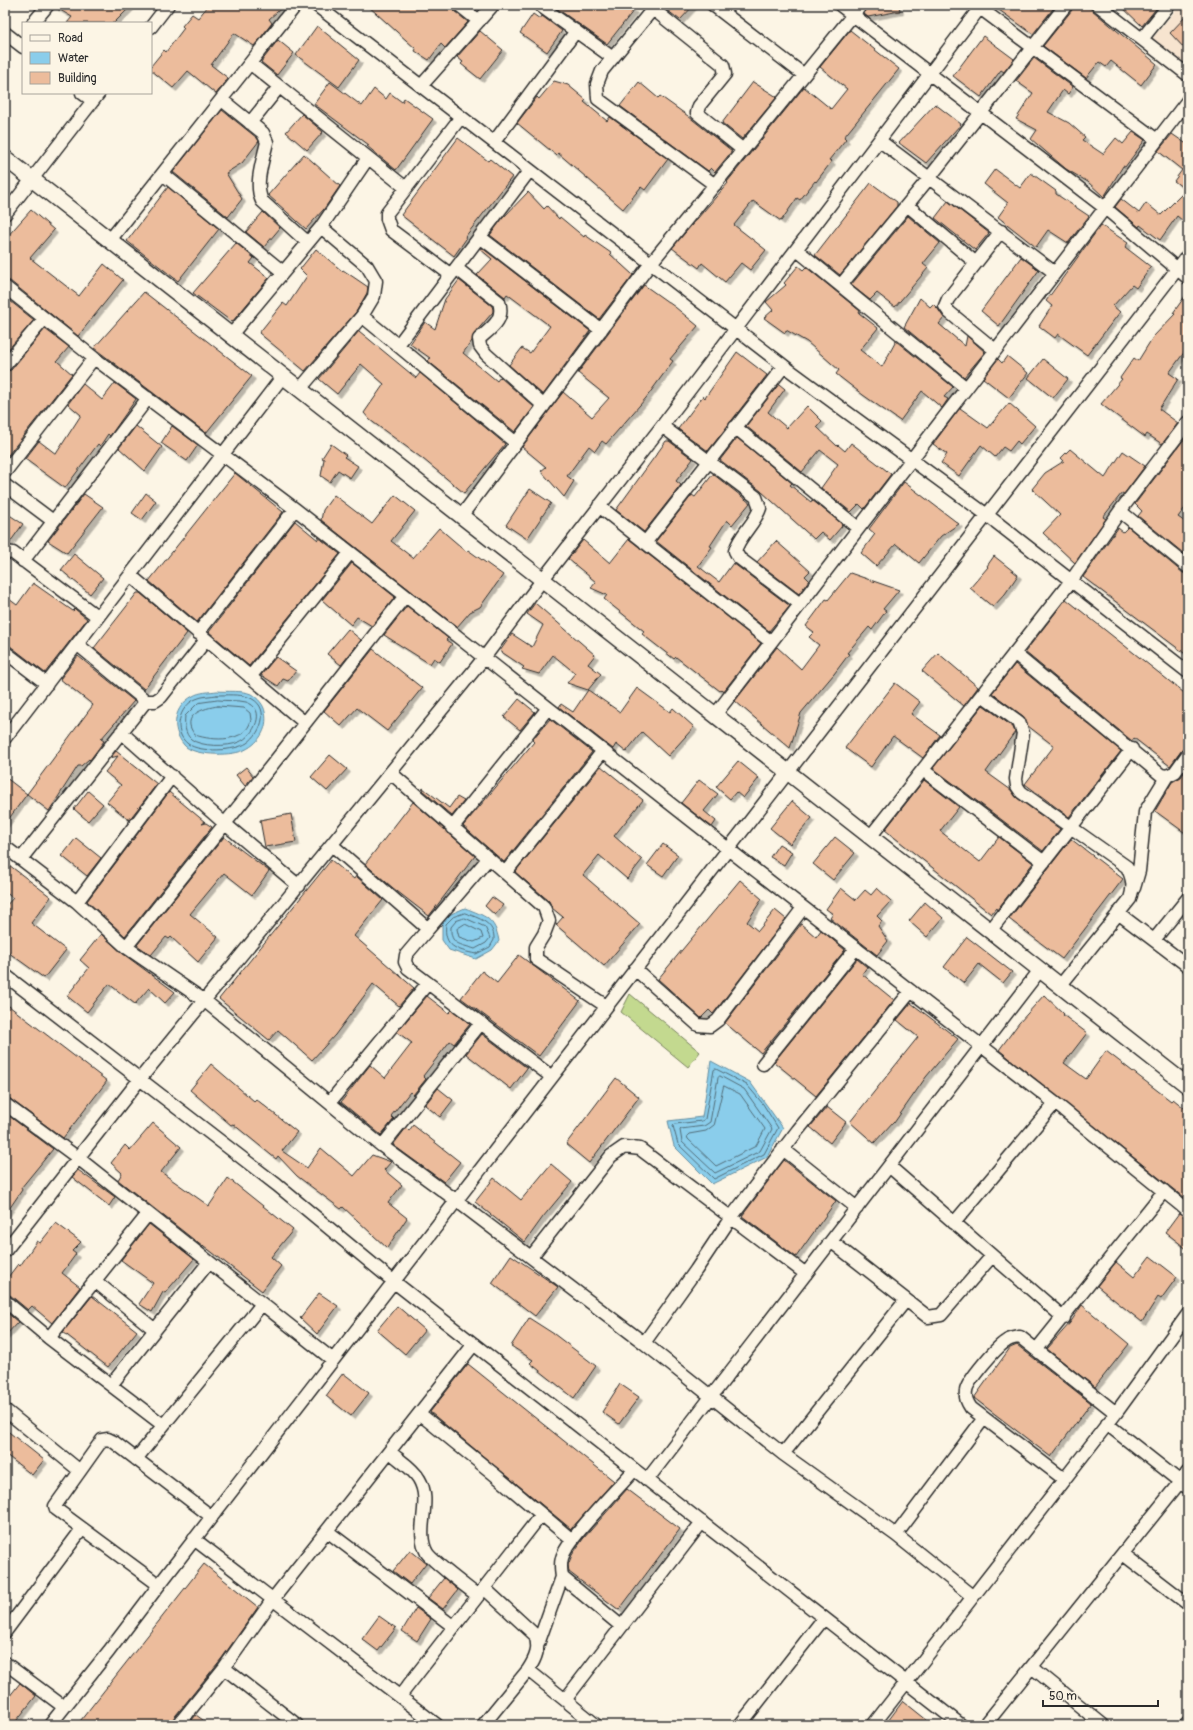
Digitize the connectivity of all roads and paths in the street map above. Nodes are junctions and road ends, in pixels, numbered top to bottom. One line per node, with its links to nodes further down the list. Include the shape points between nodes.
1 (48, 5): 18 (street)
2 (168, 5): 19 (street)
3 (296, 5): 26 (street)
4 (316, 5): 30 (street)
5 (459, 5): 17 (street)
6 (493, 5): 17 (street)
7 (713, 5): 27 (street)
8 (840, 5): 16 (street)
9 (861, 5): 16 (street)
10 (1066, 5): 24 (street)
11 (1098, 5): 22 (street)
12 (1169, 5): 22 (street)
13 (541, 6): 20 (street)
14 (652, 6): 25 (street); 42 (street, via 723,65 725,74 699,106 697,113)
15 (981, 7): 24 (street); 28 (street)
16 (853, 15): 27 (street); 28 (street)
17 (479, 21): 30 (street)
18 (34, 22)
19 (152, 26)
20 (576, 31): 25 (street); 41 (street)
21 (5, 33): 23 (street)
22 (1142, 39): 29 (street)
23 (21, 42)
24 (1033, 48): 36 (street); 40 (street)
25 (613, 58): 49 (street, via 602,71 597,84 598,99)
26 (251, 64): 31 (street); 34 (street)
27 (804, 75): 42 (street)
28 (930, 75): 36 (street); 39 (street)
29 (1188, 75)
30 (421, 86): 37 (street)
31 (279, 87): 38 (street); 44 (street)
32 (86, 94): 33 (street)
33 (96, 97): 48 (street)
34 (222, 100): 38 (street); 46 (street)
35 (1188, 100): 40 (street)
36 (980, 113): 47 (street); 52 (street)
37 (461, 117): 41 (street); 50 (street)
38 (250, 123): 58 (street, via 263,133 267,142 258,187 262,201)
39 (880, 140): 47 (street); 59 (street)
40 (1157, 140): 52 (street)
41 (494, 142): 45 (street)
42 (743, 150): 49 (street)
43 (5, 158): 48 (street)
44 (368, 158): 50 (street); 54 (street)
45 (530, 170): 56 (street); 61 (street)
46 (163, 174): 57 (street); 64 (street)
47 (930, 177): 51 (street); 55 (street)
48 (32, 179): 53 (street); 57 (street)
49 (715, 185): 61 (street)
50 (406, 188): 65 (street, via 387,213 391,230)
51 (907, 205): 62 (street); 68 (street)
52 (1105, 208): 63 (street); 66 (street)
53 (5, 214)
54 (321, 227): 58 (street); 70 (street, via 367,266 376,281 374,296)
55 (1001, 231): 62 (street); 66 (street)
56 (480, 237): 65 (street); 73 (street)
57 (110, 240): 74 (street)
58 (307, 242): 64 (street)
59 (796, 250): 68 (street); 72 (street)
60 (1188, 255): 63 (street)
61 (651, 263): 72 (street); 73 (street)
62 (976, 263): 76 (street, via 945,306)
63 (1177, 270): 67 (street); 99 (street)
64 (283, 272): 74 (street)
65 (454, 272): 75 (street); 84 (street, via 499,302 501,316 479,339 480,346)
66 (1055, 273): 76 (street)
67 (1188, 278)
68 (841, 285): 81 (street)
69 (5, 287): 71 (street)
70 (362, 316): 75 (street); 82 (street)
71 (44, 318): 77 (street); 78 (street)
72 (736, 328): 79 (street); 86 (street)
73 (601, 330): 84 (street)
74 (231, 335): 80 (street)
75 (398, 345): 89 (street)
76 (995, 350): 81 (street)
77 (94, 358): 83 (street); 93 (street)
78 (5, 365)
79 (784, 366): 87 (street); 91 (street)
80 (283, 376): 82 (street); 90 (street)
81 (966, 388): 91 (street)
82 (300, 389): 98 (street)
83 (148, 398): 90 (street); 100 (street)
84 (544, 406): 89 (street)
85 (1188, 422): 88 (street)
86 (662, 426): 92 (street); 95 (street)
87 (735, 427): 92 (street); 101 (street)
88 (1183, 438): 97 (street)
89 (516, 443): 98 (street)
90 (224, 454): 96 (street); 107 (street)
91 (912, 459): 99 (street); 101 (street)
92 (709, 461): 102 (street); 111 (street, via 756,497 760,508 737,544 735,551 738,558)
93 (5, 472)
94 (5, 485): 100 (street)
95 (599, 506): 102 (street); 108 (street)
96 (295, 510): 104 (street); 113 (street)
97 (1120, 511): 106 (street); 109 (street)
98 (462, 515): 108 (street)
99 (987, 515): 109 (street); 133 (street)
100 (53, 521): 105 (street)
101 (858, 528): 111 (street)
102 (645, 543): 114 (street)
103 (5, 552): 105 (street, via 13,553)
104 (350, 553): 110 (street); 120 (street)
105 (23, 561): 112 (street)
106 (1188, 567)
107 (130, 575): 112 (street); 113 (street)
108 (543, 579): 118 (street); 125 (street)
109 (1071, 581): 117 (street); 119 (street)
110 (405, 596): 118 (street); 126 (street)
111 (800, 604): 114 (street)
112 (98, 617): 115 (street)
113 (202, 636): 120 (street); 123 (street, via 161,697 155,701)
114 (771, 642): 125 (street)
115 (77, 644): 121 (street); 123 (street)
116 (5, 652): 121 (street)
117 (1014, 653): 122 (street); 129 (street)
118 (484, 658): 124 (street); 134 (street)
119 (1188, 672)
120 (250, 677): 126 (street)
121 (47, 684): 128 (street)
122 (982, 695): 132 (street); 139 (street, via 1019,722 1022,727 1017,786 1021,792)
123 (146, 701): 127 (street)
124 (548, 708): 130 (street); 138 (street)
125 (715, 715): 133 (street)
126 (305, 723): 137 (street)
127 (121, 732): 135 (street); 144 (street)
128 (5, 738)
129 (1132, 750): 136 (street, via 1161,775); 139 (street)
130 (603, 752): 143 (street); 147 (street)
131 (1188, 754): 136 (street, via 1175,772)
132 (923, 770): 140 (street); 146 (street)
133 (788, 772): 140 (street); 143 (street)
134 (391, 773): 138 (street); 141 (street)
135 (172, 776): 137 (street); 151 (street)
136 (1167, 776): 149 (street, via 1145,812 1139,871)
137 (224, 823): 148 (street); 157 (street)
138 (452, 828): 145 (street)
139 (1070, 828): 146 (street); 149 (street, via 1126,867)
140 (870, 836): 155 (street)
141 (332, 845): 148 (street); 154 (street)
142 (5, 847): 144 (street)
143 (728, 850): 152 (street); 160 (street)
144 (21, 859): 151 (street)
145 (488, 859): 147 (street); 154 (street)
146 (1044, 862): 155 (street)
147 (505, 873): 167 (street, via 544,907 549,921 536,947 536,959)
148 (299, 886): 166 (street)
149 (1134, 888): 153 (street, via 1130,899)
150 (1188, 898): 156 (street)
151 (77, 902): 157 (street)
152 (804, 908): 158 (street); 160 (street, via 718,1020 710,1026 698,1025)
153 (1118, 913): 156 (street); 164 (street)
154 (428, 929): 163 (street, via 406,955 405,962 408,968)
155 (990, 931): 161 (street)
156 (1154, 940): 159 (street)
157 (126, 946): 166 (street)
158 (856, 948): 165 (street); 170 (street)
159 (1188, 966)
160 (636, 969): 167 (street)
161 (1040, 970): 164 (street); 169 (street)
162 (5, 975): 172 (street)
163 (428, 983): 168 (street); 174 (street)
164 (1060, 986): 173 (street)
165 (911, 991): 169 (street); 178 (street)
166 (205, 1001): 172 (street); 174 (street)
167 (606, 1006): 171 (street)
168 (481, 1023): 171 (street); 177 (street)
169 (982, 1046): 175 (street); 180 (street)
170 (763, 1064)
171 (552, 1077): 182 (street)
172 (140, 1079): 179 (street); 195 (street, via 277,1185)
173 (1188, 1086)
174 (330, 1102): 177 (street)
175 (1055, 1103): 181 (street); 187 (street)
176 (5, 1104): 179 (street)
177 (382, 1146): 182 (street)
178 (783, 1149): 183 (street); 186 (street)
179 (78, 1158): 185 (street); 189 (street)
180 (889, 1166): 183 (street); 187 (street)
181 (1164, 1191): 184 (street); 200 (street)
182 (457, 1201): 191 (street); 195 (street)
183 (857, 1208): 188 (street)
184 (1188, 1211)
185 (148, 1214): 192 (street); 194 (street)
186 (730, 1219): 191 (street, via 640,1149 624,1147 611,1156); 193 (street); 203 (street)
187 (954, 1223): 190 (street)
188 (832, 1242): 193 (street); 196 (street)
189 (5, 1251)
190 (992, 1256): 196 (street, via 941,1315 928,1317); 200 (street)
191 (531, 1257): 203 (street)
192 (209, 1262): 198 (street); 201 (street)
193 (806, 1274): 208 (street)
194 (95, 1281): 201 (street); 202 (street)
195 (393, 1281): 204 (street); 206 (street)
196 (906, 1300): 216 (street)
197 (5, 1301): 202 (street)
198 (262, 1304): 206 (street); 214 (street)
199 (1188, 1314): 210 (street)
200 (1064, 1318): 205 (street)
201 (155, 1330): 207 (street)
202 (49, 1338): 207 (street)
203 (644, 1343): 208 (street)
204 (474, 1344): 211 (street); 219 (street)
205 (1037, 1349): 210 (street); 212 (street, via 1020,1337 1012,1338 986,1360 966,1389 966,1399 971,1408)
206 (333, 1360): 225 (street)
207 (111, 1385): 214 (street)
208 (710, 1398): 216 (street); 222 (street)
209 (5, 1410): 218 (street)
210 (1116, 1413): 213 (street)
211 (420, 1414): 215 (street); 224 (street)
212 (984, 1418): 221 (street); 229 (street)
213 (1107, 1424): 221 (street); 223 (street)
214 (163, 1425): 217 (street)
215 (390, 1452): 228 (street); 235 (street, via 418,1477 424,1488 422,1539 427,1554)
216 (783, 1454): 229 (street)
217 (136, 1459): 218 (street, via 114,1442 102,1440); 225 (street)
218 (80, 1470): 227 (street, via 55,1506 58,1512)
219 (634, 1470): 222 (street); 231 (street)
220 (1188, 1472): 223 (street)
221 (1064, 1479): 236 (street)
222 (647, 1480): 226 (street)
223 (1184, 1485): 232 (street)
224 (541, 1514): 231 (street); 235 (street)
225 (212, 1517): 230 (street)
226 (702, 1522): 239 (street); 240 (street)
227 (82, 1530): 234 (street); 242 (street)
228 (327, 1531): 237 (street); 241 (street)
229 (896, 1535): 236 (street)
230 (194, 1539): 234 (street); 237 (street)
231 (572, 1540): 233 (street, via 562,1557)
232 (1123, 1554): 238 (street); 246 (street)
233 (562, 1577): 240 (street); 243 (street)
234 (159, 1585): 251 (street)
235 (481, 1592): 241 (street); 243 (street, via 535,1635)
236 (972, 1596): 248 (street)
237 (273, 1599): 245 (street); 249 (street)
238 (1188, 1604)
239 (824, 1618): 248 (street); 258 (street)
240 (621, 1626): 250 (street)
241 (454, 1627): 249 (street)
242 (5, 1632)
243 (538, 1644): 247 (street, via 534,1660)
244 (5, 1663): 251 (street)
245 (224, 1668): 254 (street); 255 (street)
246 (1033, 1668): 261 (street); 262 (street)
247 (528, 1670): 250 (street); 256 (street)
248 (906, 1682): 259 (street); 260 (street)
249 (400, 1696): 252 (street)
250 (565, 1700): 257 (street)
251 (64, 1707): 253 (street)
252 (430, 1723)
253 (50, 1725)
254 (178, 1725)
255 (297, 1725)
256 (483, 1725)
257 (596, 1725)
258 (740, 1725)
259 (872, 1725)
260 (961, 1725)
261 (985, 1725)
262 (1103, 1725)

